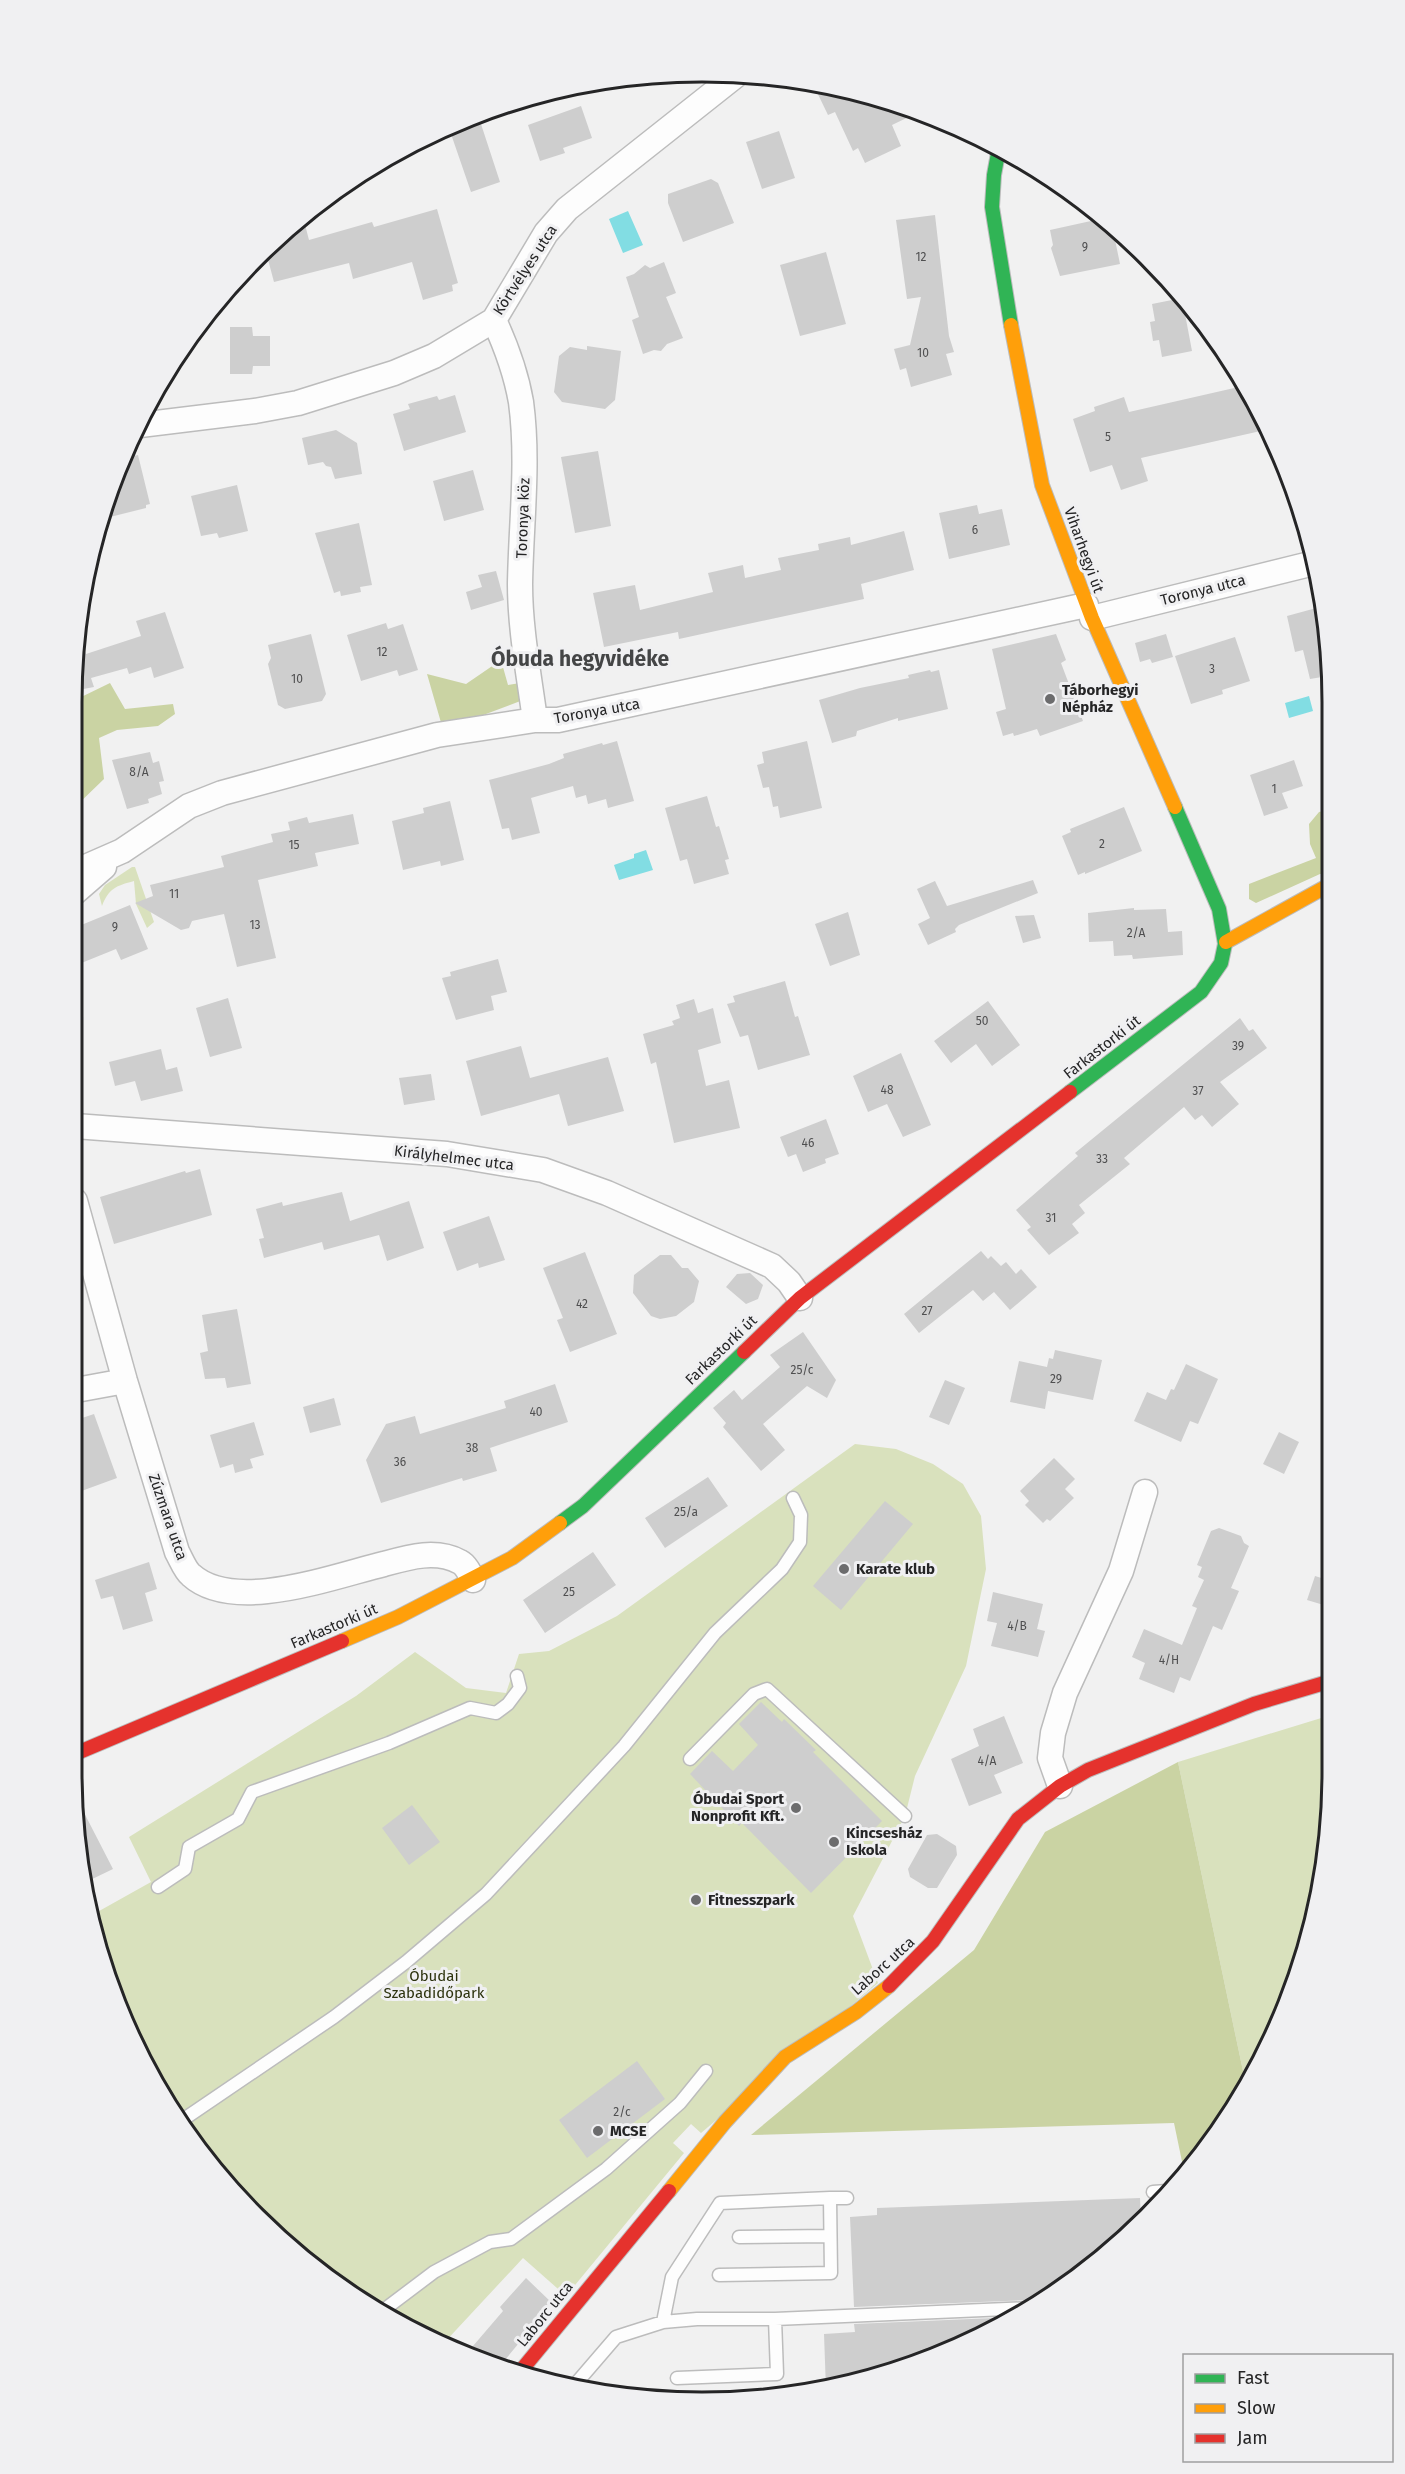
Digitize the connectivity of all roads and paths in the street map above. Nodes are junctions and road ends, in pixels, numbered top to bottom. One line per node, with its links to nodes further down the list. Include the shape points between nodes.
1 (726, 83): 3 (street, Körtvélyes utca, via 567,209 546,233)
2 (997, 158): 6 (street, Viharhegyi út, via 992,207 1042,484)
3 (494, 320): 4 (street, Körtvélyes utca, via 420,363 298,403); 7 (street, Toronya köz, via 515,376 525,444 520,585)
4 (148, 424)
5 (1307, 565): 6 (street, Toronya utca)
6 (1089, 611): 7 (street, Toronya utca, via 558,720); 12 (street, Viharhegyi út, via 1220,909)
7 (535, 720): 8 (street, Toronya utca, via 437,735 222,793 189,806)
8 (122, 851): 9 (street, Toronya utca); 10 (street, Toronya utca)
9 (82, 868)
10 (82, 886)
11 (1322, 889): 12 (street)
12 (1226, 942): 15 (street, Farkastorki út, via 1218,973 1201,992)
13 (82, 1127): 15 (street, Királyhelmec utca, via 447,1154 543,1170 608,1193 772,1266)
14 (82, 1226): 16 (street, Zúzmara utca)
15 (800, 1298): 20 (street, Farkastorki út, via 583,1506 512,1558)
16 (125, 1381): 17 (street); 20 (street, Zúzmara utca, via 177,1552 190,1575 205,1584 227,1591 274,1592 413,1556 440,1555 462,1563)
17 (82, 1389)
18 (1145, 1492): 25 (street, via 1121,1571 1065,1693 1053,1733 1050,1758)
19 (793, 1498): 29 (lane, via 801,1515 800,1542 782,1569 715,1634 624,1746 500,1880 406,1962 343,2010)
20 (473, 1580): 23 (street, Farkastorki út, via 398,1617)
21 (517, 1676): 27 (lane, via 520,1688 496,1713 470,1708 389,1743 252,1792 238,1819 189,1847 185,1869)
22 (1322, 1684): 25 (street, Laborc utca, via 1254,1704 1088,1770)
23 (82, 1751)
24 (690, 1759): 26 (lane, via 754,1694 767,1689)
25 (1060, 1786): 41 (street, Laborc utca, via 1018,1819 917,1959 856,2012 785,2057 747,2097)
26 (905, 1816)
27 (158, 1887)
28 (706, 2071): 37 (lane, via 680,2103 606,2169 511,2239 490,2242 434,2272)
29 (187, 2117)
30 (1153, 2192): 31 (lane)
31 (1158, 2192)
32 (830, 2198): 33 (lane); 34 (lane); 40 (lane, via 720,2203 672,2277)
33 (847, 2198)
34 (830, 2236): 35 (lane); 36 (lane, via 831,2272)
35 (739, 2237)
36 (719, 2275)
37 (389, 2306)
38 (1010, 2309): 39 (lane)
39 (775, 2319): 40 (lane); 42 (lane, via 777,2374)
40 (663, 2322): 43 (lane, via 616,2337)
41 (525, 2365)
42 (677, 2378)
43 (580, 2379)

